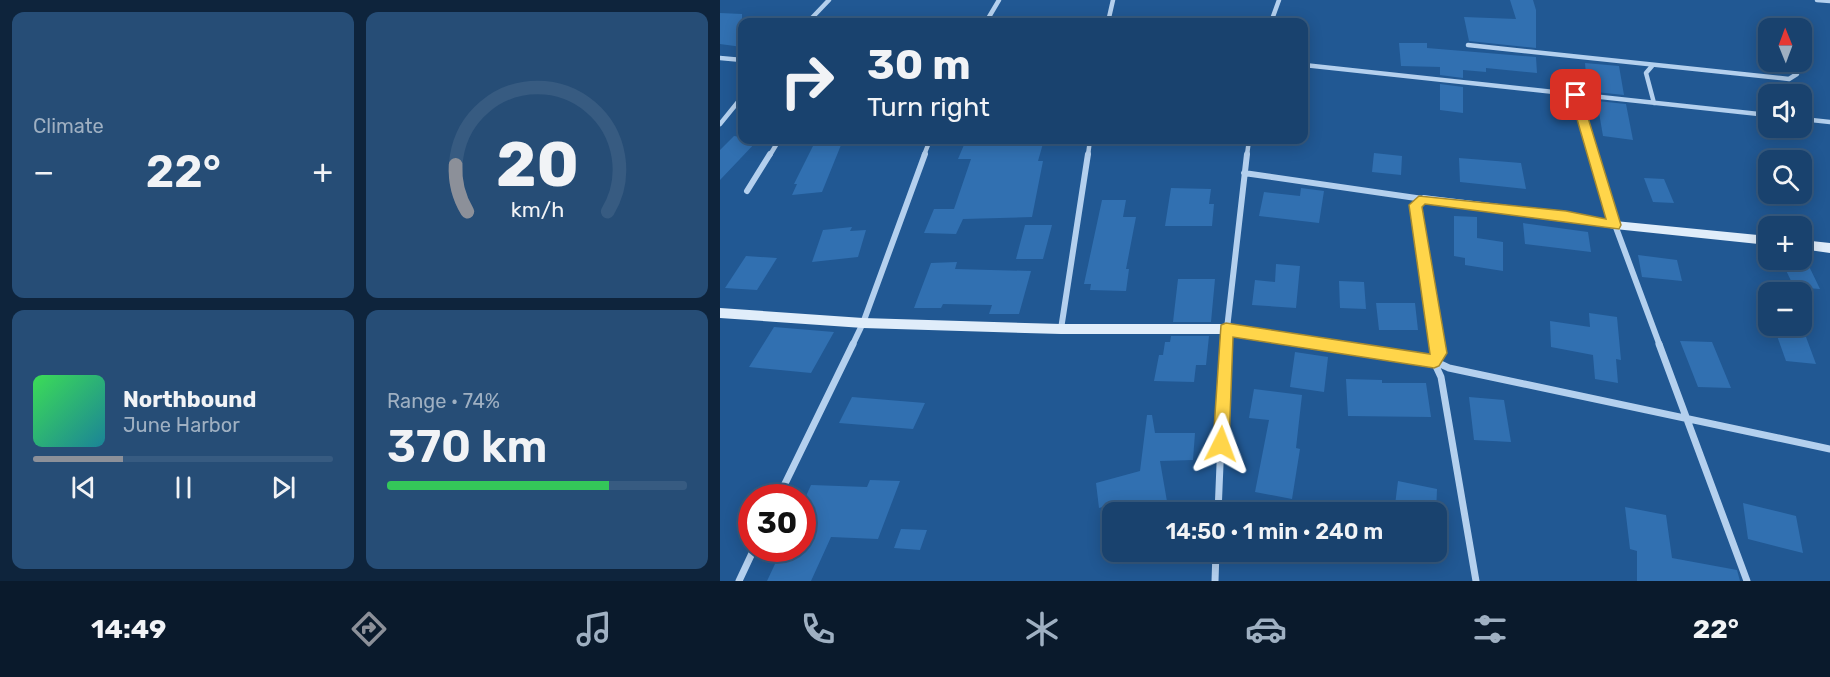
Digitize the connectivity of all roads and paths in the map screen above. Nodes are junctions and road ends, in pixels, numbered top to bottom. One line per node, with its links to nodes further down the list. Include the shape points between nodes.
1 (829, 0): 7 (street)
2 (999, 0): 8 (street)
3 (1113, 0): 9 (street)
4 (1279, 0): 10 (street)
5 (1817, 0): 6 (street)
6 (1830, 1)
7 (812, 18)
8 (988, 18)
9 (1109, 18)
10 (1272, 18)
11 (1468, 45): 15 (street)
12 (720, 58): 13 (street)
13 (738, 60)
14 (1308, 65): 17 (street)
15 (1653, 66): 16 (street, via 1789,79); 19 (street, via 1646,73)
16 (1796, 72)
17 (1576, 95): 19 (street); 31 (street)
18 (738, 102): 23 (street)
19 (1654, 103): 20 (street)
20 (1758, 114)
21 (1812, 120): 22 (street)
22 (1830, 122)
23 (720, 124)
24 (776, 144): 29 (street)
25 (929, 144): 36 (street)
26 (1089, 144): 37 (street)
27 (1248, 144): 28 (street)
28 (1244, 173): 30 (street); 38 (street)
29 (747, 191)
30 (1423, 199): 31 (street); 39 (street, via 1416,205 1439,353)
31 (1615, 225): 32 (street); 40 (street)
32 (1758, 240)
33 (1812, 246): 34 (street)
34 (1830, 248)
35 (720, 313): 36 (street)
36 (863, 323): 37 (street); 42 (street)
37 (1061, 329): 38 (street)
38 (1226, 329): 39 (street); 43 (street)
39 (1434, 361): 40 (street, via 1449,368); 48 (street, via 1441,378)
40 (1684, 418): 41 (street); 49 (street)
41 (1830, 449)
42 (785, 484)
43 (1218, 502)
44 (748, 562): 46 (street)
45 (1216, 562): 47 (street)
46 (738, 581)
47 (1215, 581)
48 (1476, 581)
49 (1747, 581)

